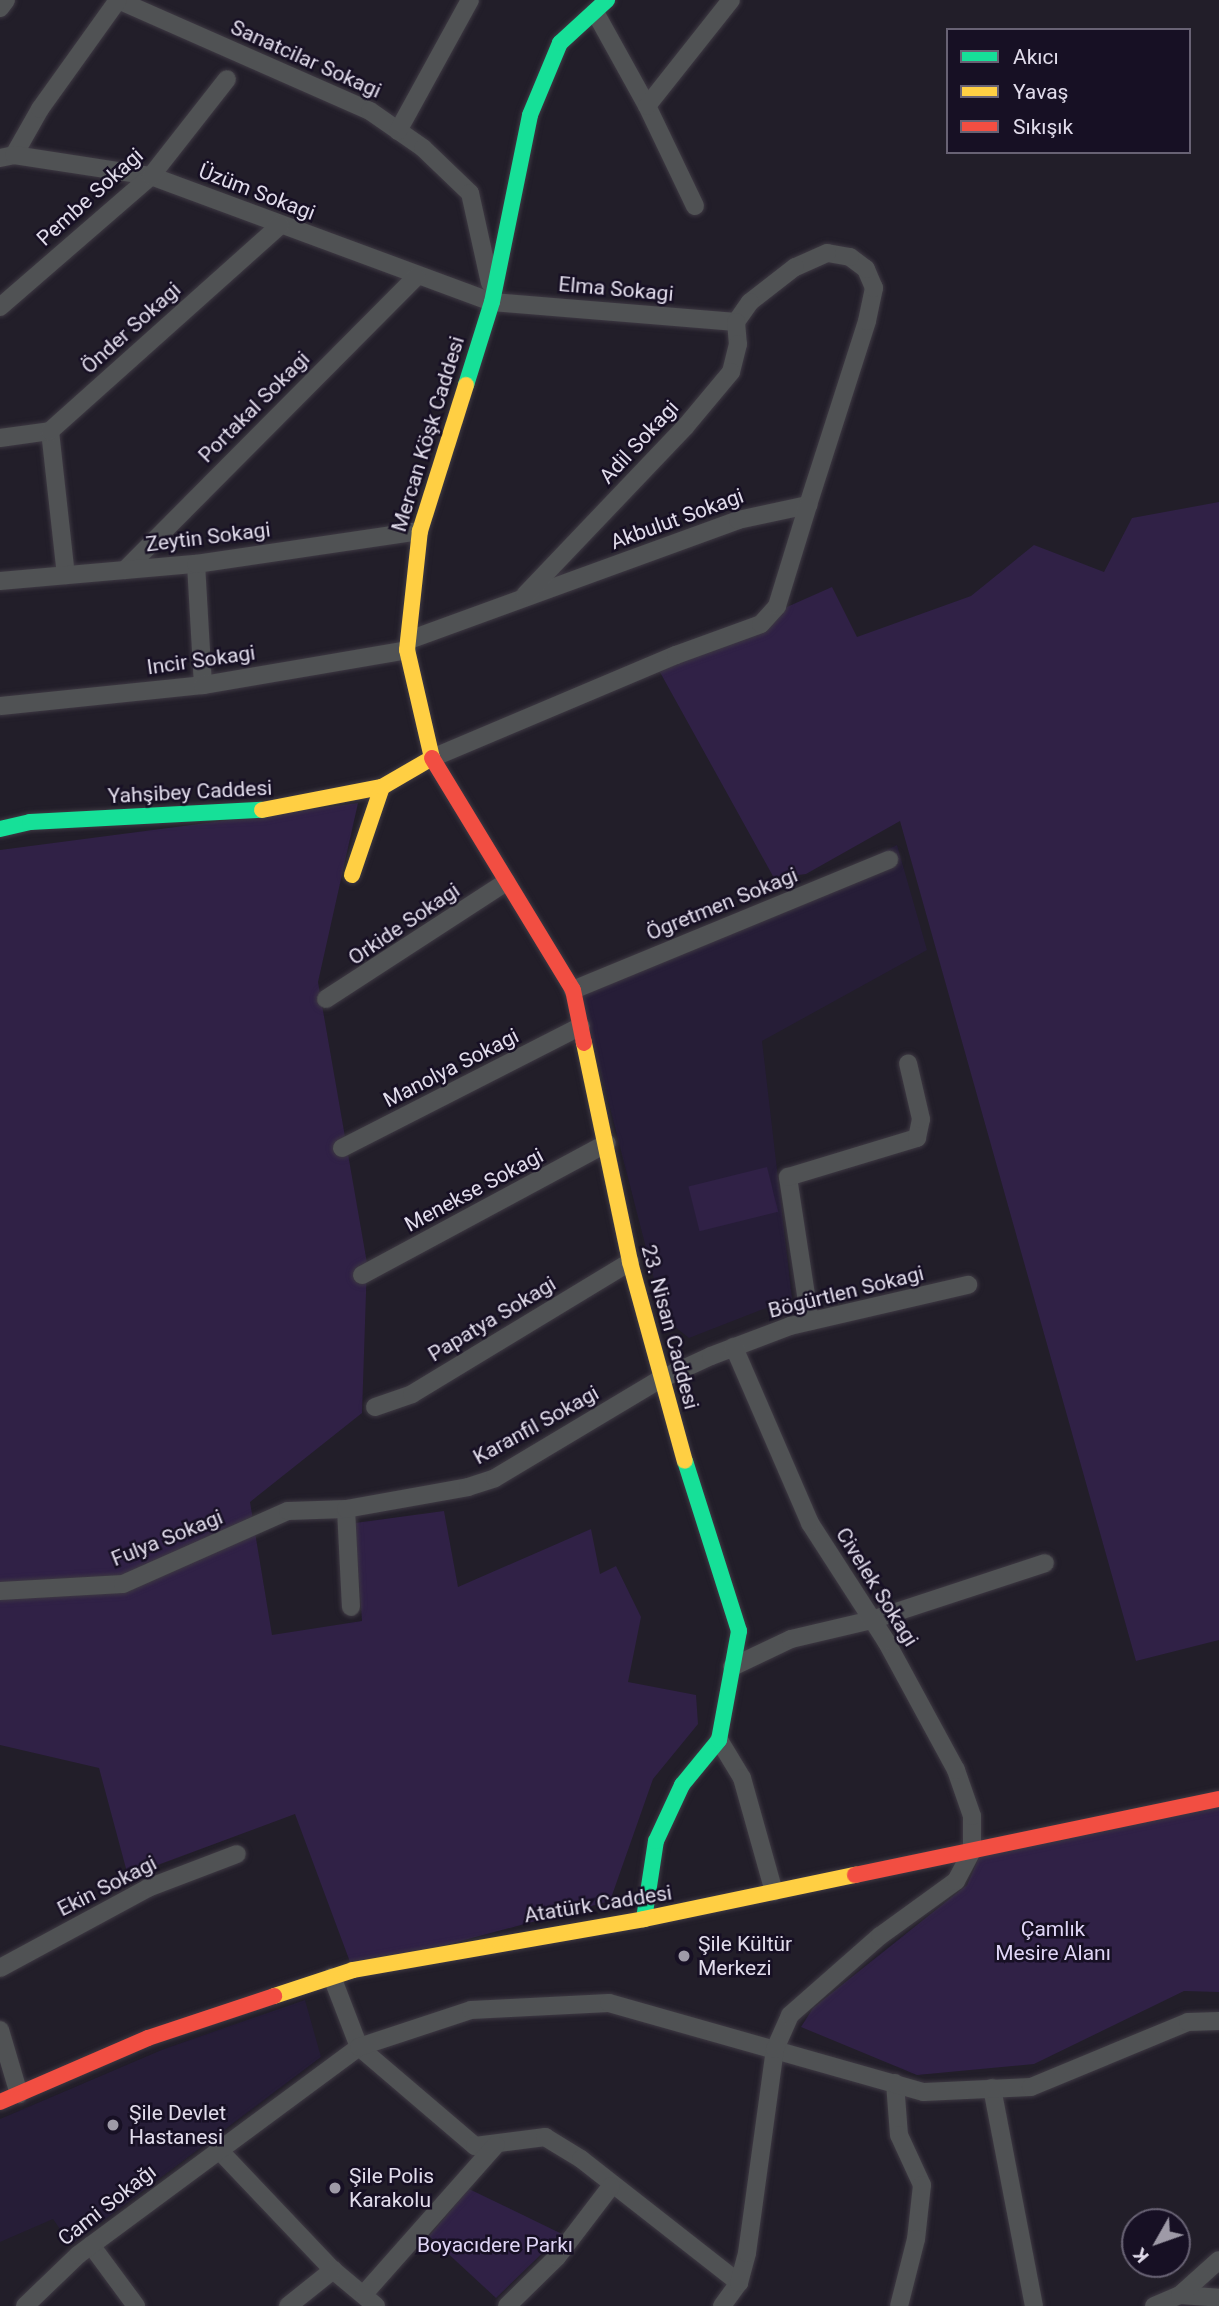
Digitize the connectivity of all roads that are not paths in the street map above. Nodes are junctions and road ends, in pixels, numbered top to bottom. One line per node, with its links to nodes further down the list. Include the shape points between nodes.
1 (6, 0): 6 (street)
2 (118, 0): 9 (street, Sanatcilar Sokagi, via 370,111); 10 (street)
3 (470, 0): 9 (street)
4 (731, 0): 8 (street)
5 (599, 5): 8 (street); 15 (street, Mercan Köşk Caddesi, via 559,43 530,115)
6 (0, 8)
7 (227, 79): 11 (street, Pembe Sokagi)
8 (646, 106): 12 (street)
9 (398, 131): 15 (street, Sanatcilar Sokagi, via 470,193)
10 (7, 156): 11 (street, Üzüm Sokagi)
11 (151, 176): 13 (street, Üzüm Sokagi); 16 (street, Pembe Sokagi)
12 (695, 206)
13 (280, 225): 14 (street, Üzüm Sokagi); 18 (street, Önder Sokagi)
14 (416, 276): 15 (street, Üzüm Sokagi); 23 (street, Portakal Sokagi)
15 (492, 302): 17 (street, Elma Sokagi); 21 (street, Mercan Köşk Caddesi)
16 (0, 307)
17 (736, 322): 20 (street, via 750,302 795,267 827,253 850,257 866,269 874,288); 26 (street, Adil Sokagi, via 738,344 731,372 685,427)
18 (50, 431): 19 (street); 24 (street)
19 (0, 438)
20 (808, 505): 26 (street, Akbulut Sokagi, via 744,517); 30 (street, via 777,606 761,624 676,654)
21 (420, 531): 22 (street, Zeytin Sokagi); 27 (street, Mercan Köşk Caddesi)
22 (196, 564): 23 (street, Zeytin Sokagi); 28 (street)
23 (125, 570): 24 (street, Zeytin Sokagi)
24 (66, 575): 25 (street, Zeytin Sokagi)
25 (0, 581)
26 (525, 595): 27 (street, Akbulut Sokagi)
27 (408, 645): 28 (street, Incir Sokagi); 30 (street, Mercan Köşk Caddesi)
28 (203, 685): 29 (street, Incir Sokagi)
29 (0, 706)
30 (432, 758): 31 (street); 35 (street, 23. Nisan Caddesi)
31 (382, 787): 32 (street, Yahşibey Caddesi, via 278,809 30,822); 34 (street)
32 (0, 829)
33 (889, 860): 36 (street, Ögretmen Sokagi)
34 (352, 876)
35 (506, 882): 36 (street, 23. Nisan Caddesi); 37 (street, Orkide Sokagi)
36 (573, 990): 38 (street, 23. Nisan Caddesi)
37 (326, 999)
38 (581, 1026): 40 (street, 23. Nisan Caddesi); 41 (street, Manolya Sokagi)
39 (908, 1063): 45 (street, via 921,1119 917,1138 788,1177)
40 (607, 1143): 42 (street, 23. Nisan Caddesi); 43 (street, Menekse Sokagi)
41 (342, 1148)
42 (630, 1262): 47 (street, 23. Nisan Caddesi); 48 (street, Papatya Sokagi, via 412,1394)
43 (362, 1275)
44 (968, 1285): 45 (street, Bögürtlen Sokagi)
45 (810, 1321): 46 (street, Bögürtlen Sokagi)
46 (734, 1347): 47 (street, Bögürtlen Sokagi); 53 (street, Civelek Sokagi, via 810,1523)
47 (659, 1380): 49 (street, Karanfil Sokagi, via 495,1478 444,1494); 54 (street, 23. Nisan Caddesi, via 739,1631)
48 (375, 1407)
49 (346, 1509): 51 (street, Fulya Sokagi, via 288,1511 123,1584); 52 (street)
50 (1045, 1563): 53 (street)
51 (0, 1591)
52 (351, 1607)
53 (872, 1620): 54 (street, via 791,1639); 57 (street, Civelek Sokagi, via 956,1770 972,1816)
54 (732, 1667): 55 (street, 23. Nisan Caddesi)
55 (719, 1740): 59 (street, via 742,1778); 60 (street, 23. Nisan Caddesi, via 682,1785 656,1841)
56 (1219, 1799): 57 (street, Atatürk Caddesi)
57 (972, 1851): 59 (street, Atatürk Caddesi); 66 (street, via 956,1881 880,1936 790,2015)
58 (237, 1854): 61 (street, Ekin Sokagi, via 148,1888)
59 (774, 1892): 60 (street, Atatürk Caddesi)
60 (644, 1919): 62 (street, Atatürk Caddesi, via 541,1934)
61 (0, 1968)
62 (332, 1977): 65 (street); 69 (street, Atatürk Caddesi, via 148,2038)
63 (1219, 2021): 68 (street, Cami Sokağı, via 1188,2022 1031,2087)
64 (0, 2029): 69 (street)
65 (359, 2047): 66 (street, Cami Sokağı, via 471,2010 609,2003); 71 (street, via 475,2146); 72 (street, Cami Sokağı)
66 (775, 2049): 67 (street, Cami Sokağı); 77 (street)
67 (895, 2083): 68 (street, Cami Sokağı, via 924,2092); 86 (street, via 899,2135 922,2185 916,2239)
68 (992, 2088): 87 (street)
69 (19, 2094): 70 (street, Atatürk Caddesi)
70 (0, 2102)
71 (496, 2145): 73 (street, via 545,2137 581,2159); 80 (street)
72 (218, 2148): 74 (street, Cami Sokağı); 76 (street)
73 (611, 2186): 77 (street); 84 (street, via 557,2257)
74 (91, 2245): 81 (street, Cami Sokağı); 82 (street)
75 (1219, 2260): 78 (street)
76 (333, 2270): 80 (street); 83 (street)
77 (739, 2283): 85 (street)
78 (1180, 2295): 79 (street); 88 (street)
79 (1219, 2298)
80 (370, 2300)
81 (25, 2306)
82 (136, 2306)
83 (288, 2306)
84 (507, 2306)
85 (722, 2306)
86 (899, 2306)
87 (1034, 2306)
88 (1154, 2306)

